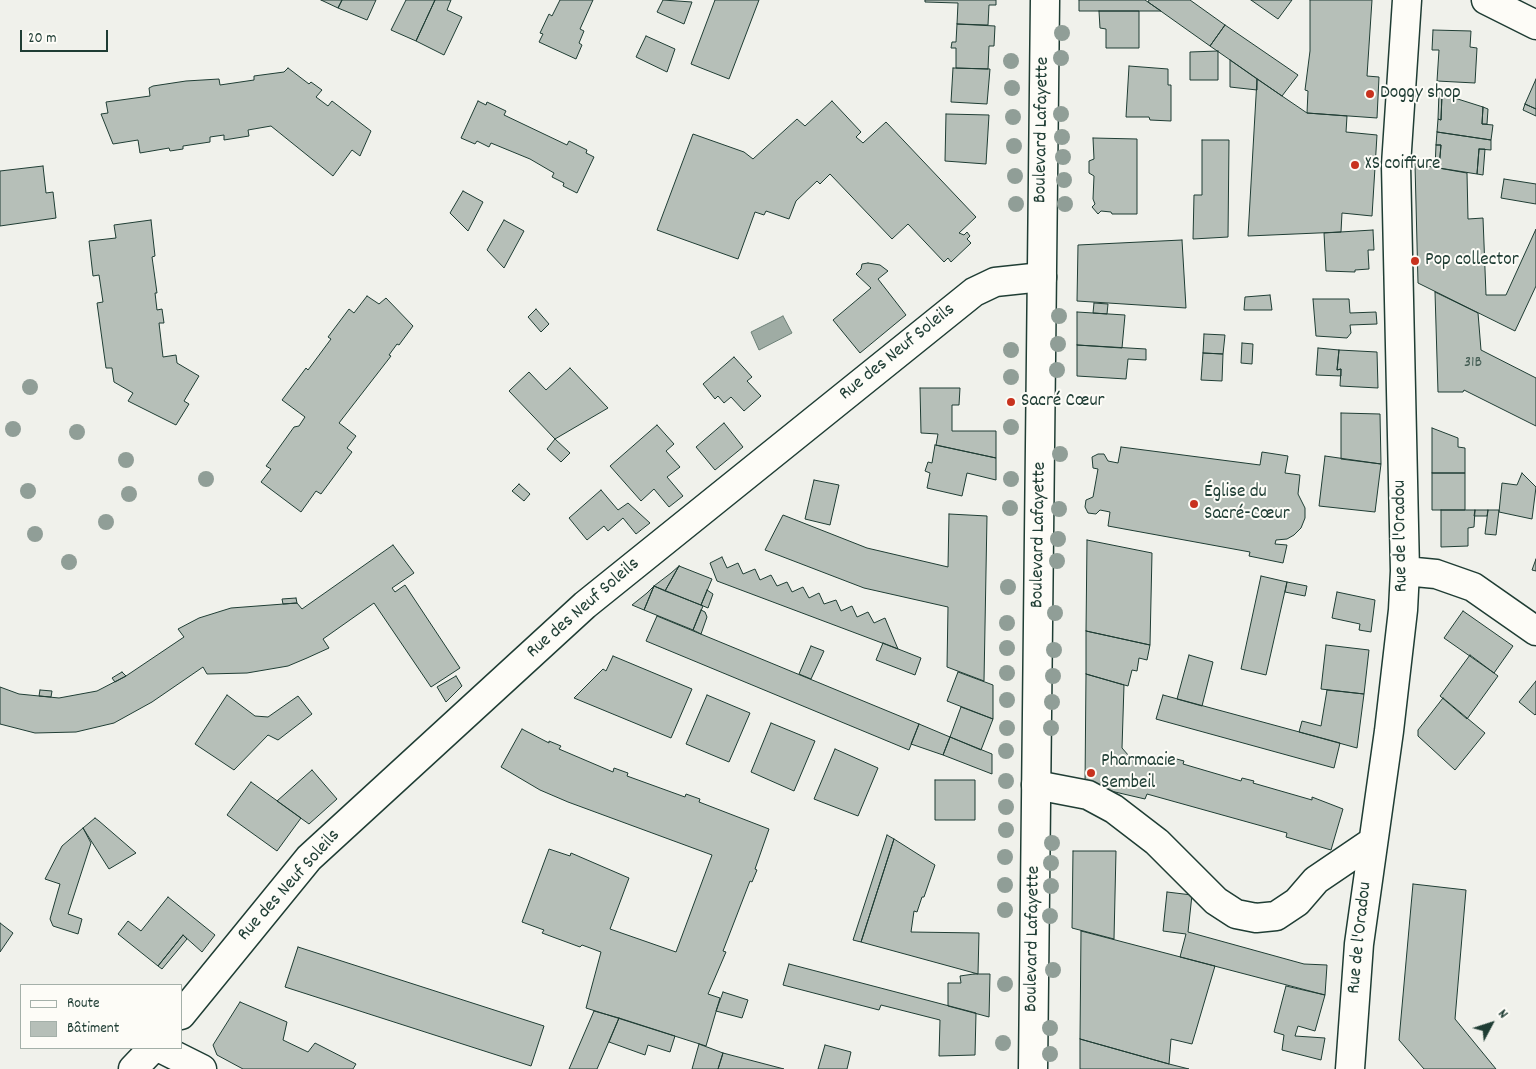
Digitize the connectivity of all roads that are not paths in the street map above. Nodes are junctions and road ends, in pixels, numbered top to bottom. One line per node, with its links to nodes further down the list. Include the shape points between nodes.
1 (1045, 0): 5 (street, Boulevard Lafayette)
2 (1407, 0): 6 (street, Rue de l'Oradou, via 1396,165)
3 (1486, 0): 4 (street)
4 (1536, 25)
5 (1042, 276): 8 (street, Boulevard Lafayette); 10 (street, Rue des Neuf Soleils, via 995,282 974,292 585,605 309,858)
6 (1404, 572): 7 (street, via 1436,574 1473,587); 9 (street, Rue de l'Oradou, via 1403,610 1389,731)
7 (1536, 631)
8 (1036, 785): 9 (street, via 1088,795 1114,809 1157,842 1216,901 1236,914 1256,918 1276,916 1297,902 1316,880); 15 (street, Boulevard Lafayette)
9 (1372, 842): 16 (street, Rue de l'Oradou, via 1358,944)
10 (182, 1014)
11 (152, 1049): 13 (street)
12 (162, 1049): 14 (street)
13 (132, 1069)
14 (202, 1069)
15 (1033, 1069)
16 (1350, 1069)

